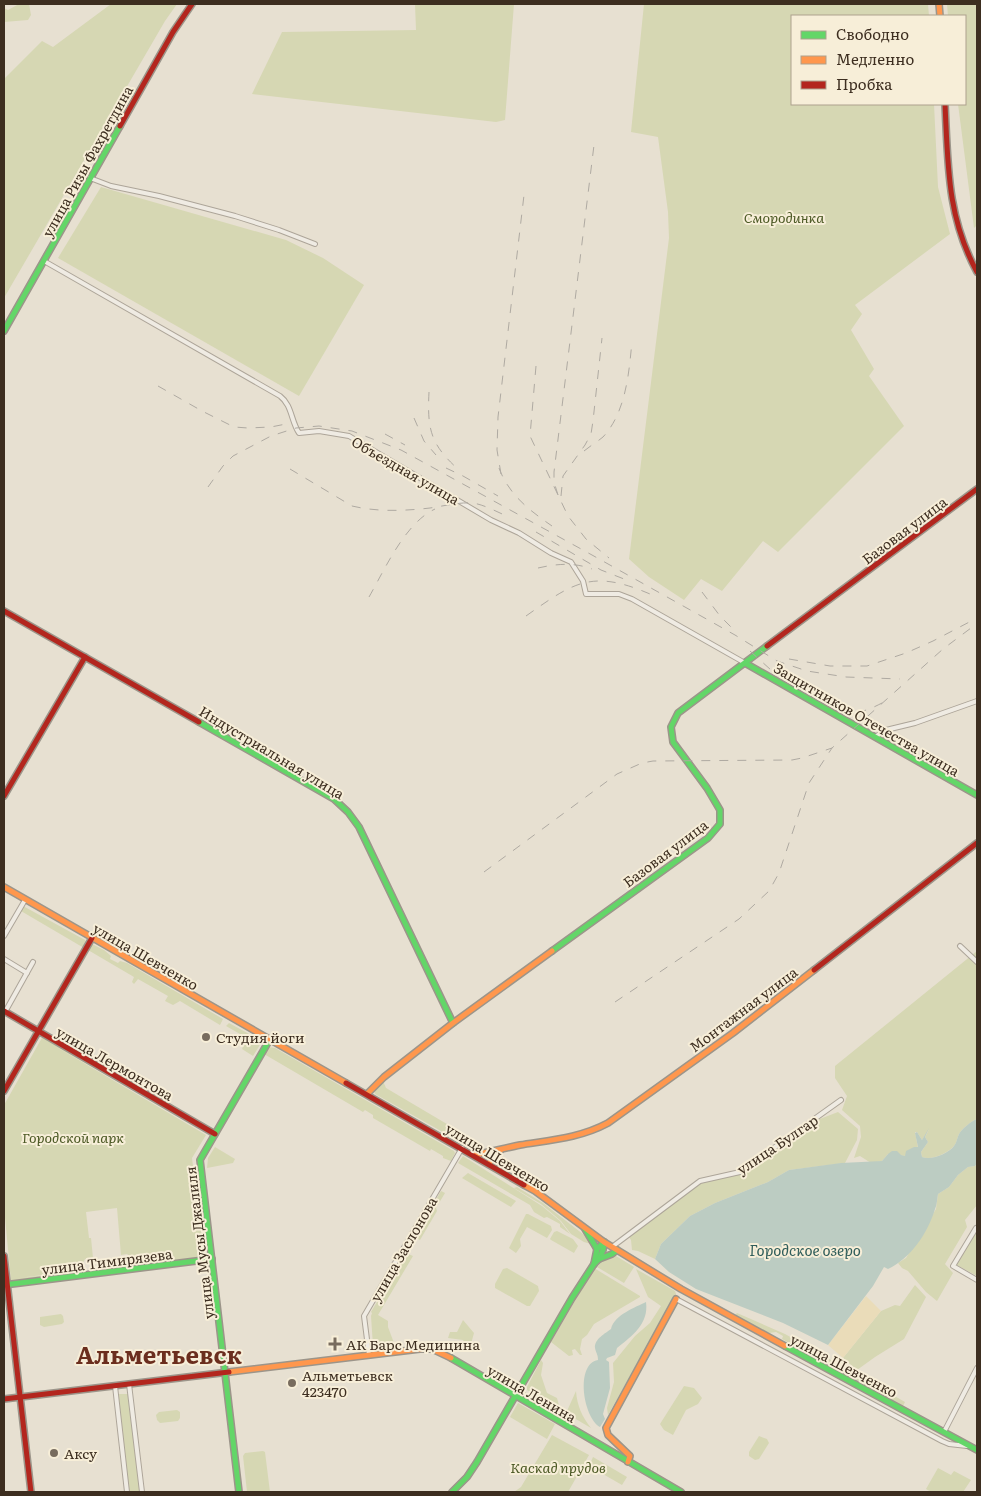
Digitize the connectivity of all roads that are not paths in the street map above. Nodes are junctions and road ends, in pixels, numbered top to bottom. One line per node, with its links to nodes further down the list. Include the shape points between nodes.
1 (192, 4): 3 (street, улица Ризы Фахретдина)
2 (945, 105): 6 (street, via 956,220 966,252)
3 (90, 178): 4 (street, via 235,216); 5 (street, улица Ризы Фахретдина)
4 (315, 244)
5 (44, 261): 7 (street, улица Ризы Фахретдина); 11 (street, Объездная улица, via 280,396 287,401 299,433 319,431 349,436 491,520 571,562 586,594 619,594 632,599)
6 (977, 272)
7 (4, 331)
8 (977, 488): 11 (street, Базовая улица)
9 (4, 611): 10 (street, Индустриальная улица)
10 (85, 657): 15 (street); 27 (street, Индустриальная улица, via 334,799 348,812 359,826)
11 (745, 663): 13 (street, Защитников Отечества улица); 27 (street, Базовая улица, via 678,713 670,730 673,742 720,810 720,824 716,830)
12 (977, 701): 13 (street, via 886,730)
13 (875, 737): 14 (street, Защитников Отечества улица)
14 (977, 795)
15 (4, 796)
16 (977, 843): 35 (street, Монтажная улица, via 733,1033 596,1131 574,1138)
17 (4, 887): 18 (street, улица Шевченко)
18 (25, 900): 19 (street); 20 (street, улица Шевченко)
19 (4, 936)
20 (92, 938): 28 (street); 29 (street, улица Шевченко)
21 (960, 946): 24 (street)
22 (4, 960): 25 (street)
23 (33, 962): 25 (street)
24 (977, 962)
25 (27, 973): 26 (street)
26 (4, 1011): 28 (street, улица Лермонтова)
27 (453, 1023): 31 (street, Базовая улица)
28 (38, 1031): 30 (street); 33 (street, улица Лермонтова)
29 (270, 1039): 31 (street, улица Шевченко); 33 (street, улица Мусы Джалиля)
30 (4, 1090)
31 (367, 1094): 34 (street, улица Шевченко)
32 (841, 1100): 42 (street, улица Булгар, via 740,1172 700,1181)
33 (215, 1134): 45 (street, улица Мусы Джалиля, via 200,1160)
34 (462, 1148): 36 (street, улица Шевченко); 50 (street, улица Заслонова, via 364,1316)
35 (502, 1149): 36 (street, Монтажная улица); 37 (street)
36 (474, 1155): 37 (street, улица Шевченко)
37 (489, 1164): 38 (street, улица Шевченко, via 541,1194)
38 (584, 1226): 40 (street, улица Шевченко); 41 (street)
39 (976, 1228): 47 (street, via 953,1266)
40 (604, 1242): 41 (street); 42 (street, улица Шевченко); 44 (street)
41 (597, 1249): 46 (street)
42 (615, 1249): 44 (street, via 612,1254); 58 (street, улица Шевченко, via 730,1317)
43 (4, 1256): 48 (street)
44 (599, 1259): 46 (street)
45 (212, 1260): 48 (street, улица Тимирязева); 52 (street, улица Мусы Джалиля)
46 (594, 1264): 56 (street)
47 (977, 1280)
48 (5, 1285): 55 (street)
49 (676, 1299): 59 (street, via 942,1441); 61 (street, via 606,1428 608,1435 630,1456)
50 (369, 1355): 52 (street, улица Ленина); 56 (street, улица Ленина, via 432,1349)
51 (977, 1368): 58 (street)
52 (225, 1372): 53 (street, улица Ленина); 65 (street, улица Мусы Джалиля)
53 (129, 1384): 54 (street, улица Ленина); 64 (street)
54 (115, 1386): 55 (street, улица Ленина); 63 (street)
55 (20, 1397): 57 (street, улица Ленина); 62 (street)
56 (515, 1397): 61 (street, улица Ленина); 66 (street, via 478,1462)
57 (4, 1399)
58 (944, 1432): 59 (street, улица Шевченко)
59 (969, 1446): 60 (street, улица Шевченко)
60 (977, 1450)
61 (628, 1462): 67 (street, улица Ленина)
62 (31, 1492)
63 (127, 1492)
64 (142, 1492)
65 (239, 1492)
66 (452, 1492)
67 (681, 1492)

